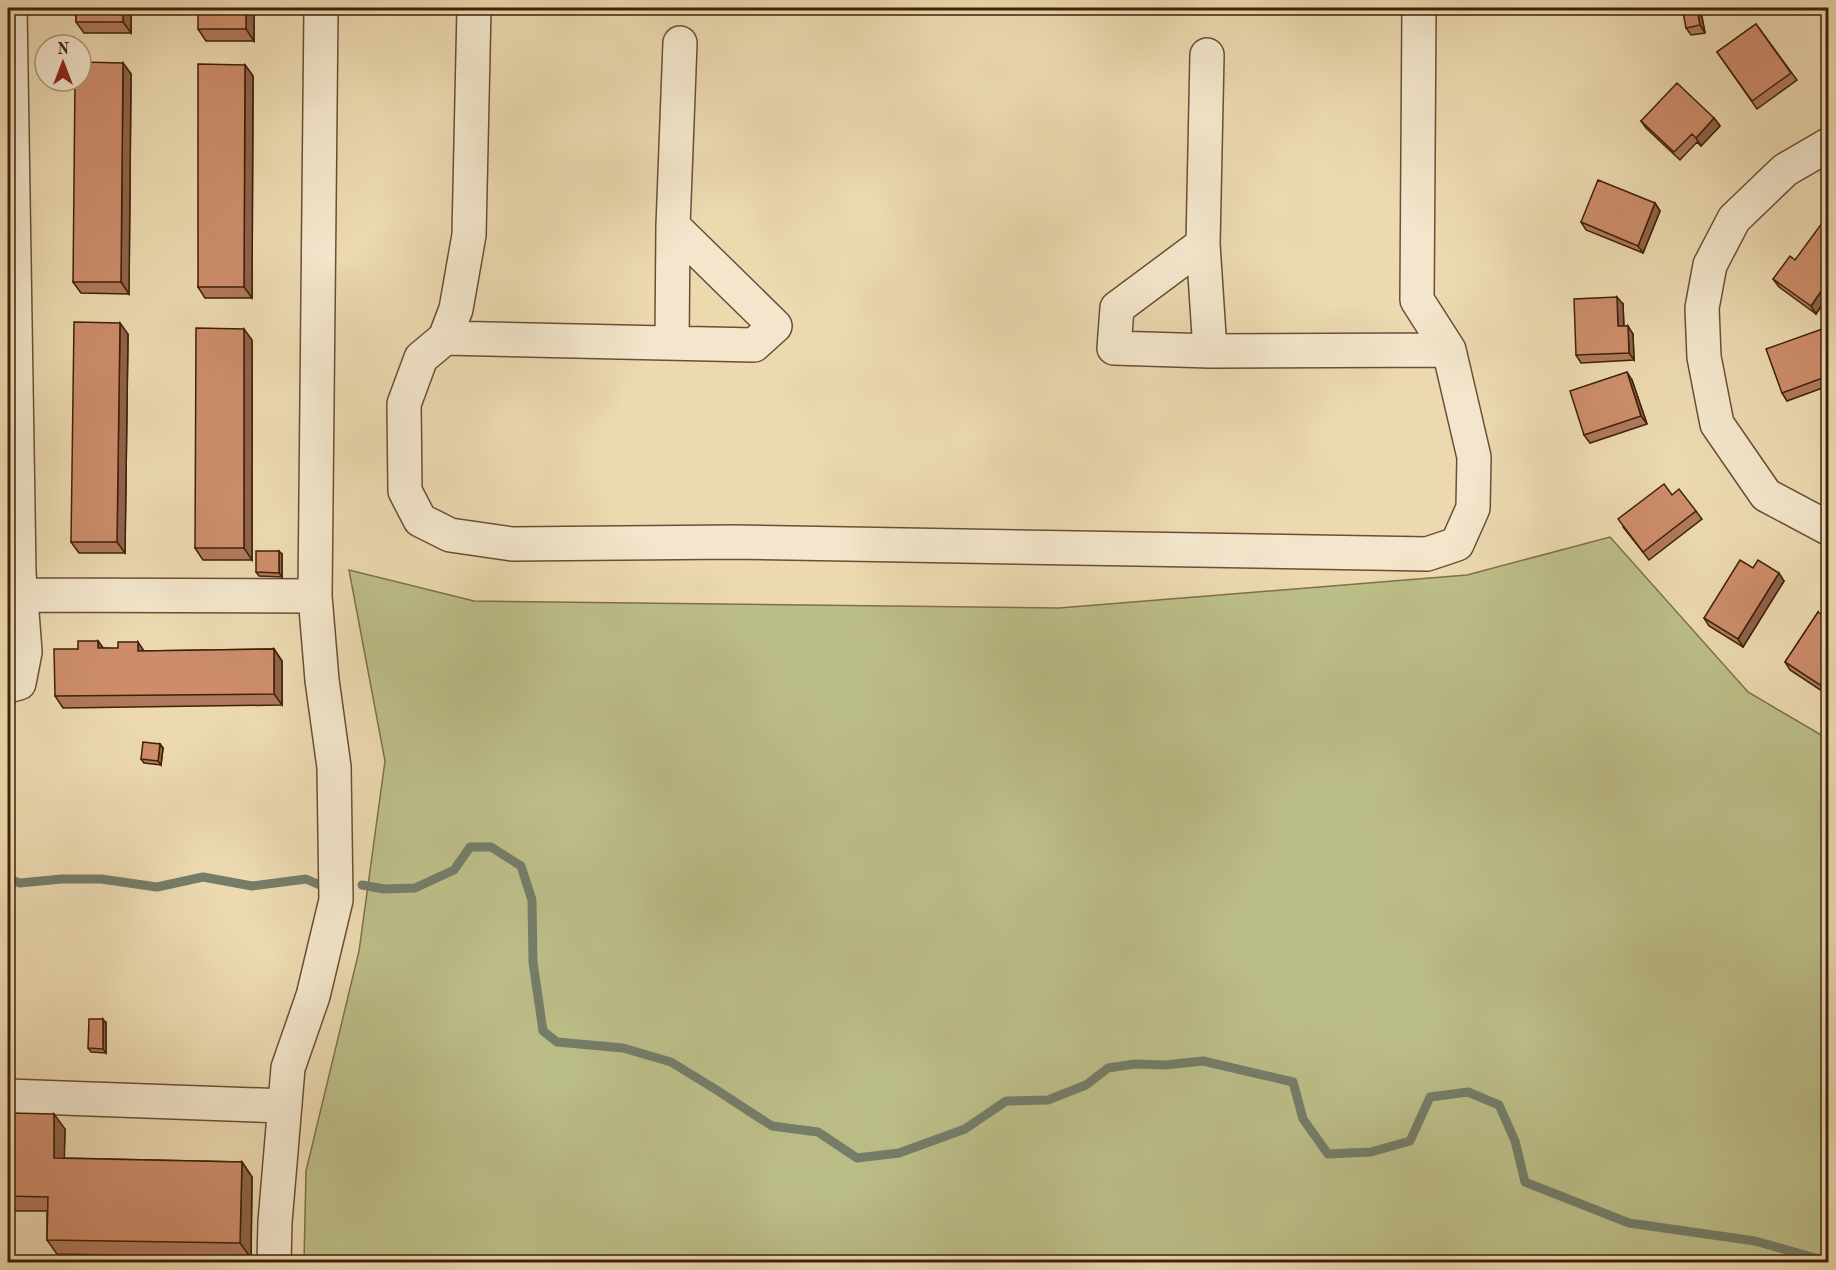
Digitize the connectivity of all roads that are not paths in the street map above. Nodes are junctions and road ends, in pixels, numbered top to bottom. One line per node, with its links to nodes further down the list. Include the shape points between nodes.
1 (10, 8): 15 (street)
2 (321, 8): 16 (street)
3 (474, 8): 10 (street, via 469,235 456,309)
4 (1419, 8): 12 (street, via 1417,300)
5 (680, 43): 8 (street)
6 (1207, 55): 9 (street)
7 (1828, 145): 14 (street, via 1785,170 1734,219 1710,265 1702,308 1704,357 1717,424 1766,495)
8 (673, 226): 11 (street); 11 (street, via 776,326 754,345)
9 (1203, 244): 13 (street); 13 (street, via 1117,308 1114,348)
10 (445, 338): 11 (street); 12 (street, via 420,358 404,404 405,491 420,520 450,535 512,544 734,542 1427,554 1457,544 1473,508 1474,457)
11 (672, 343)
12 (1449, 350): 13 (street)
13 (1210, 351)
14 (1828, 528)
15 (21, 595): 16 (street); 17 (street, via 26,652 19,683)
16 (315, 596): 19 (street, via 334,767 336,900 313,996 288,1068)
17 (8, 686)
18 (8, 1096): 19 (street)
19 (285, 1106): 20 (street)
20 (274, 1263)

